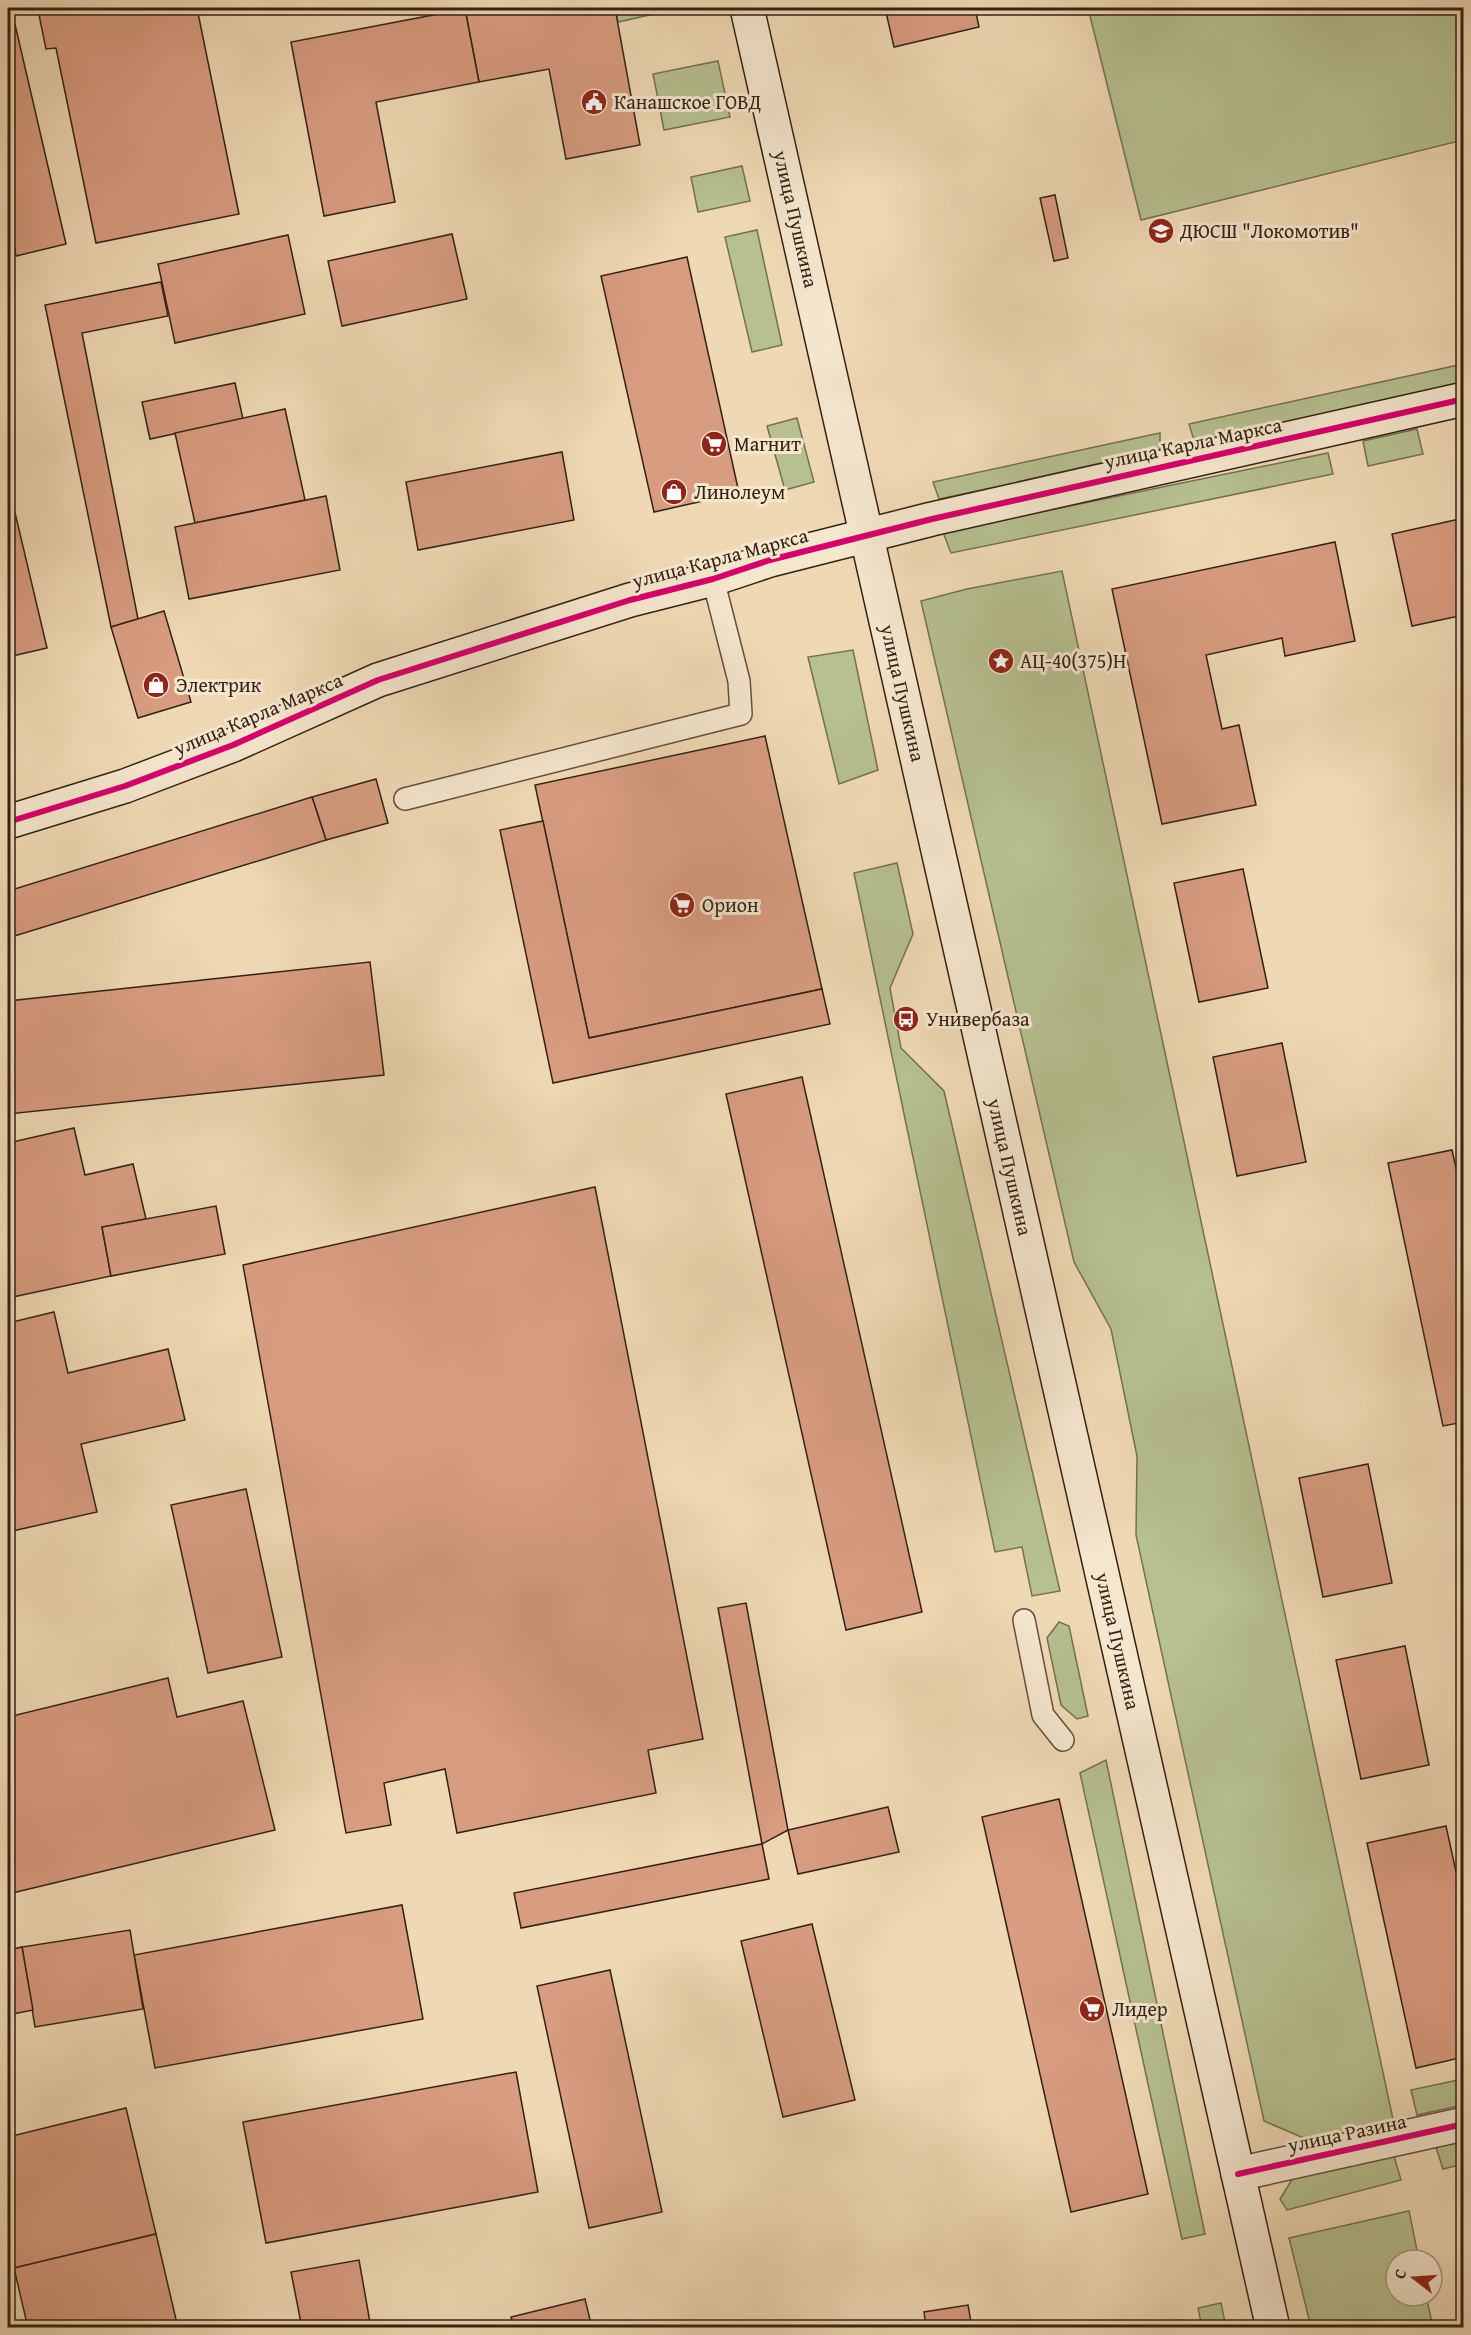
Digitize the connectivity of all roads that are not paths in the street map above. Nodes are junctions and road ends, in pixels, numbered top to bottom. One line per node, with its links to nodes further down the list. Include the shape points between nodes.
1 (747, 8): 3 (main road, улица Пушкина)
2 (1464, 399): 3 (main road, улица Карла Маркса)
3 (867, 536): 4 (main road, улица Карла Маркса); 10 (main road, улица Пушкина)
4 (713, 579): 5 (lane, via 739,681 741,714); 6 (main road, улица Карла Маркса, via 630,600 378,680 233,745 147,778)
5 (405, 799)
6 (8, 822)
7 (1024, 1620): 8 (lane, via 1043,1715)
8 (1063, 1740)
9 (1464, 2124): 10 (main road, улица Разина)
10 (1238, 2174): 11 (main road, улица Пушкина)
11 (1273, 2328)

